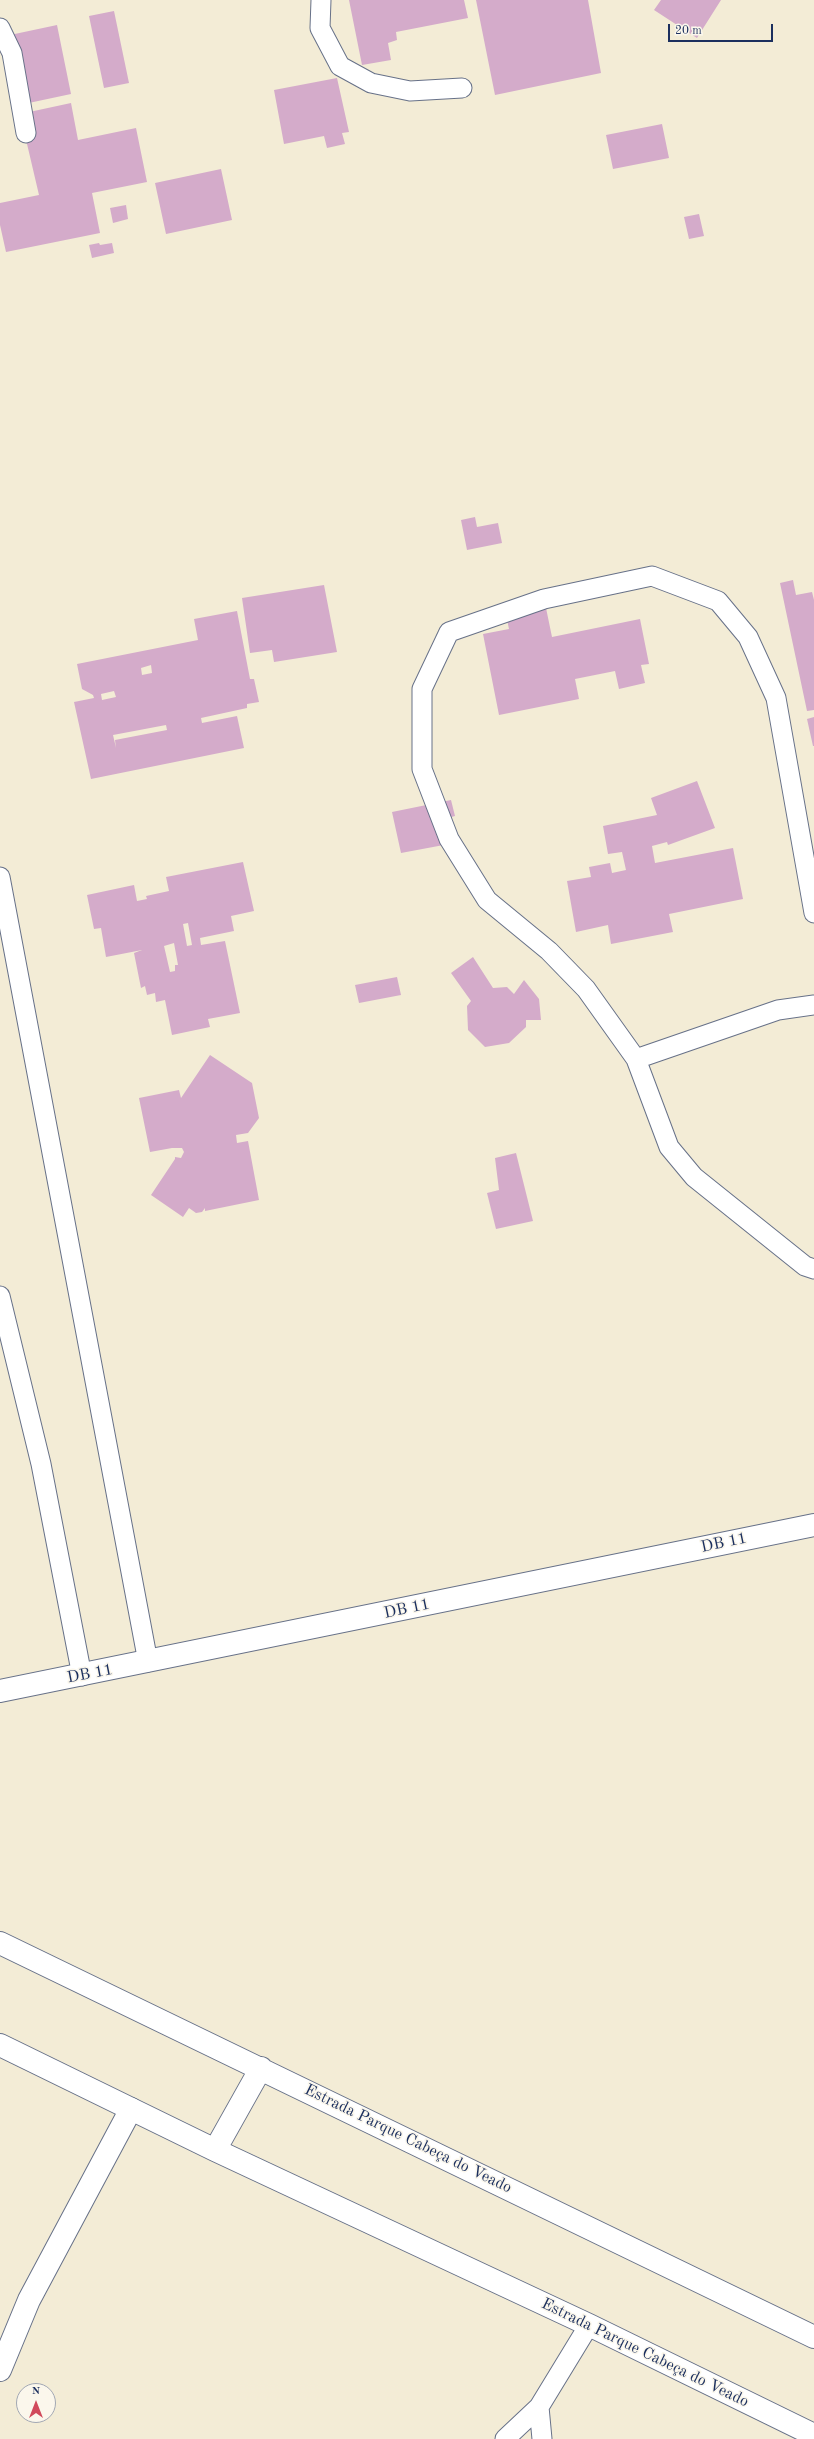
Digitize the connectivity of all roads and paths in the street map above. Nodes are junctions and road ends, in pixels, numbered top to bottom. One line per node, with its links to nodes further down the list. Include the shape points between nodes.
1 (321, 0): 3 (lane, via 320,28 340,66 371,83 410,91)
2 (0, 28): 4 (lane, via 12,53)
3 (462, 88)
4 (26, 133)
5 (0, 877): 12 (lane)
6 (814, 913): 8 (lane, via 776,698 748,637 718,601 652,576 544,599 449,632 422,689 422,769 449,839 487,900 549,951 586,989)
7 (814, 1005): 8 (lane, via 778,1010)
8 (636, 1059): 9 (lane, via 669,1147 694,1177 805,1266)
9 (814, 1269)
10 (0, 1296): 13 (lane, via 40,1464)
11 (814, 1525): 12 (main road, DB 11)
12 (148, 1662): 13 (main road, DB 11)
13 (82, 1676): 14 (main road, DB 11)
14 (0, 1691)
15 (0, 1943): 17 (main road, Estrada Parque Cabeça do Veado)
16 (0, 2045): 18 (main road, Estrada Parque Cabeça do Veado)
17 (261, 2068): 19 (main road); 21 (main road, Estrada Parque Cabeça do Veado)
18 (131, 2109): 19 (main road, Estrada Parque Cabeça do Veado); 22 (main road, via 29,2300)
19 (215, 2150): 20 (main road, Estrada Parque Cabeça do Veado)
20 (589, 2325): 23 (lane); 24 (main road, Estrada Parque Cabeça do Veado)
21 (814, 2337)
22 (0, 2370)
23 (539, 2407): 25 (lane); 26 (lane)
24 (814, 2435)
25 (505, 2439)
26 (542, 2439)

